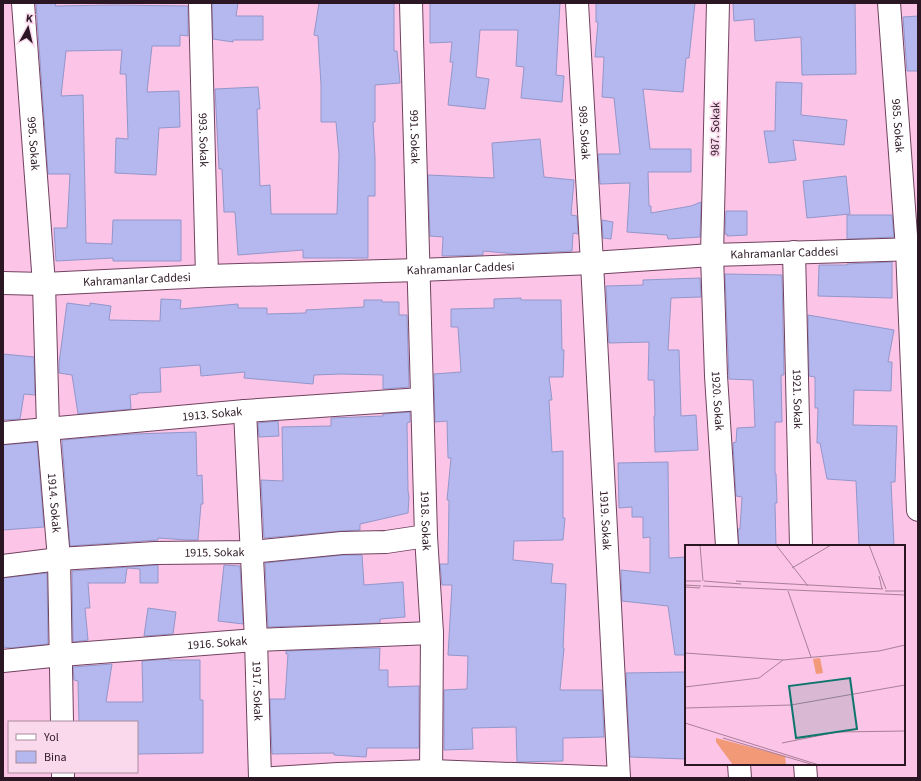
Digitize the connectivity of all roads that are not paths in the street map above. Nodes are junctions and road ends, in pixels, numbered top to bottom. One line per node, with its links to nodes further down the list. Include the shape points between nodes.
1 (23, 3): 14 (street, 995. Sokak)
2 (200, 3): 12 (street, 993. Sokak)
3 (411, 3): 11 (street, 991. Sokak)
4 (577, 3): 10 (street, 989. Sokak)
5 (718, 3): 9 (street, 987. Sokak)
6 (889, 3): 7 (street, 985. Sokak)
7 (912, 249): 8 (street, Kahramanlar Caddesi); 19 (street, 985. Sokak)
8 (794, 252): 9 (street, Kahramanlar Caddesi); 22 (street, 1921. Sokak)
9 (712, 255): 10 (street, Kahramanlar Caddesi); 21 (street, 1920. Sokak, via 716,376)
10 (592, 263): 11 (street, Kahramanlar Caddesi); 38 (street, 1919. Sokak)
11 (419, 270): 12 (street, Kahramanlar Caddesi); 15 (street, 1918. Sokak)
12 (207, 276): 14 (street, Kahramanlar Caddesi)
13 (3, 283): 14 (street, Kahramanlar Caddesi)
14 (44, 284): 17 (street, 1914. Sokak)
15 (422, 399): 16 (street, 1913. Sokak); 20 (street, 1918. Sokak)
16 (244, 411): 17 (street, 1913. Sokak); 23 (street, 1917. Sokak)
17 (48, 428): 18 (street, 1913. Sokak); 24 (street, 1914. Sokak)
18 (3, 433)
19 (918, 510)
20 (426, 536): 23 (street, 1915. Sokak, via 386,542 342,543); 26 (street, 1918. Sokak)
21 (727, 545)
22 (801, 545)
23 (252, 552): 24 (street, 1915. Sokak, via 155,553); 27 (street, 1917. Sokak)
24 (59, 559): 25 (street, 1915. Sokak); 28 (street, 1914. Sokak)
25 (3, 566)
26 (432, 633): 27 (street, 1916. Sokak); 33 (street, 1918. Sokak)
27 (256, 640): 28 (street, 1916. Sokak); 36 (street, 1917. Sokak)
28 (61, 655): 29 (street, 1916. Sokak); 30 (street, 1914. Sokak)
29 (3, 661)
30 (62, 721)
31 (739, 765): 39 (street)
32 (805, 765): 40 (street)
33 (431, 774): 34 (street); 35 (street)
34 (338, 776): 37 (street)
35 (551, 777): 38 (street)
36 (260, 778)
37 (274, 778)
38 (619, 778)
39 (740, 778)
40 (806, 778)

